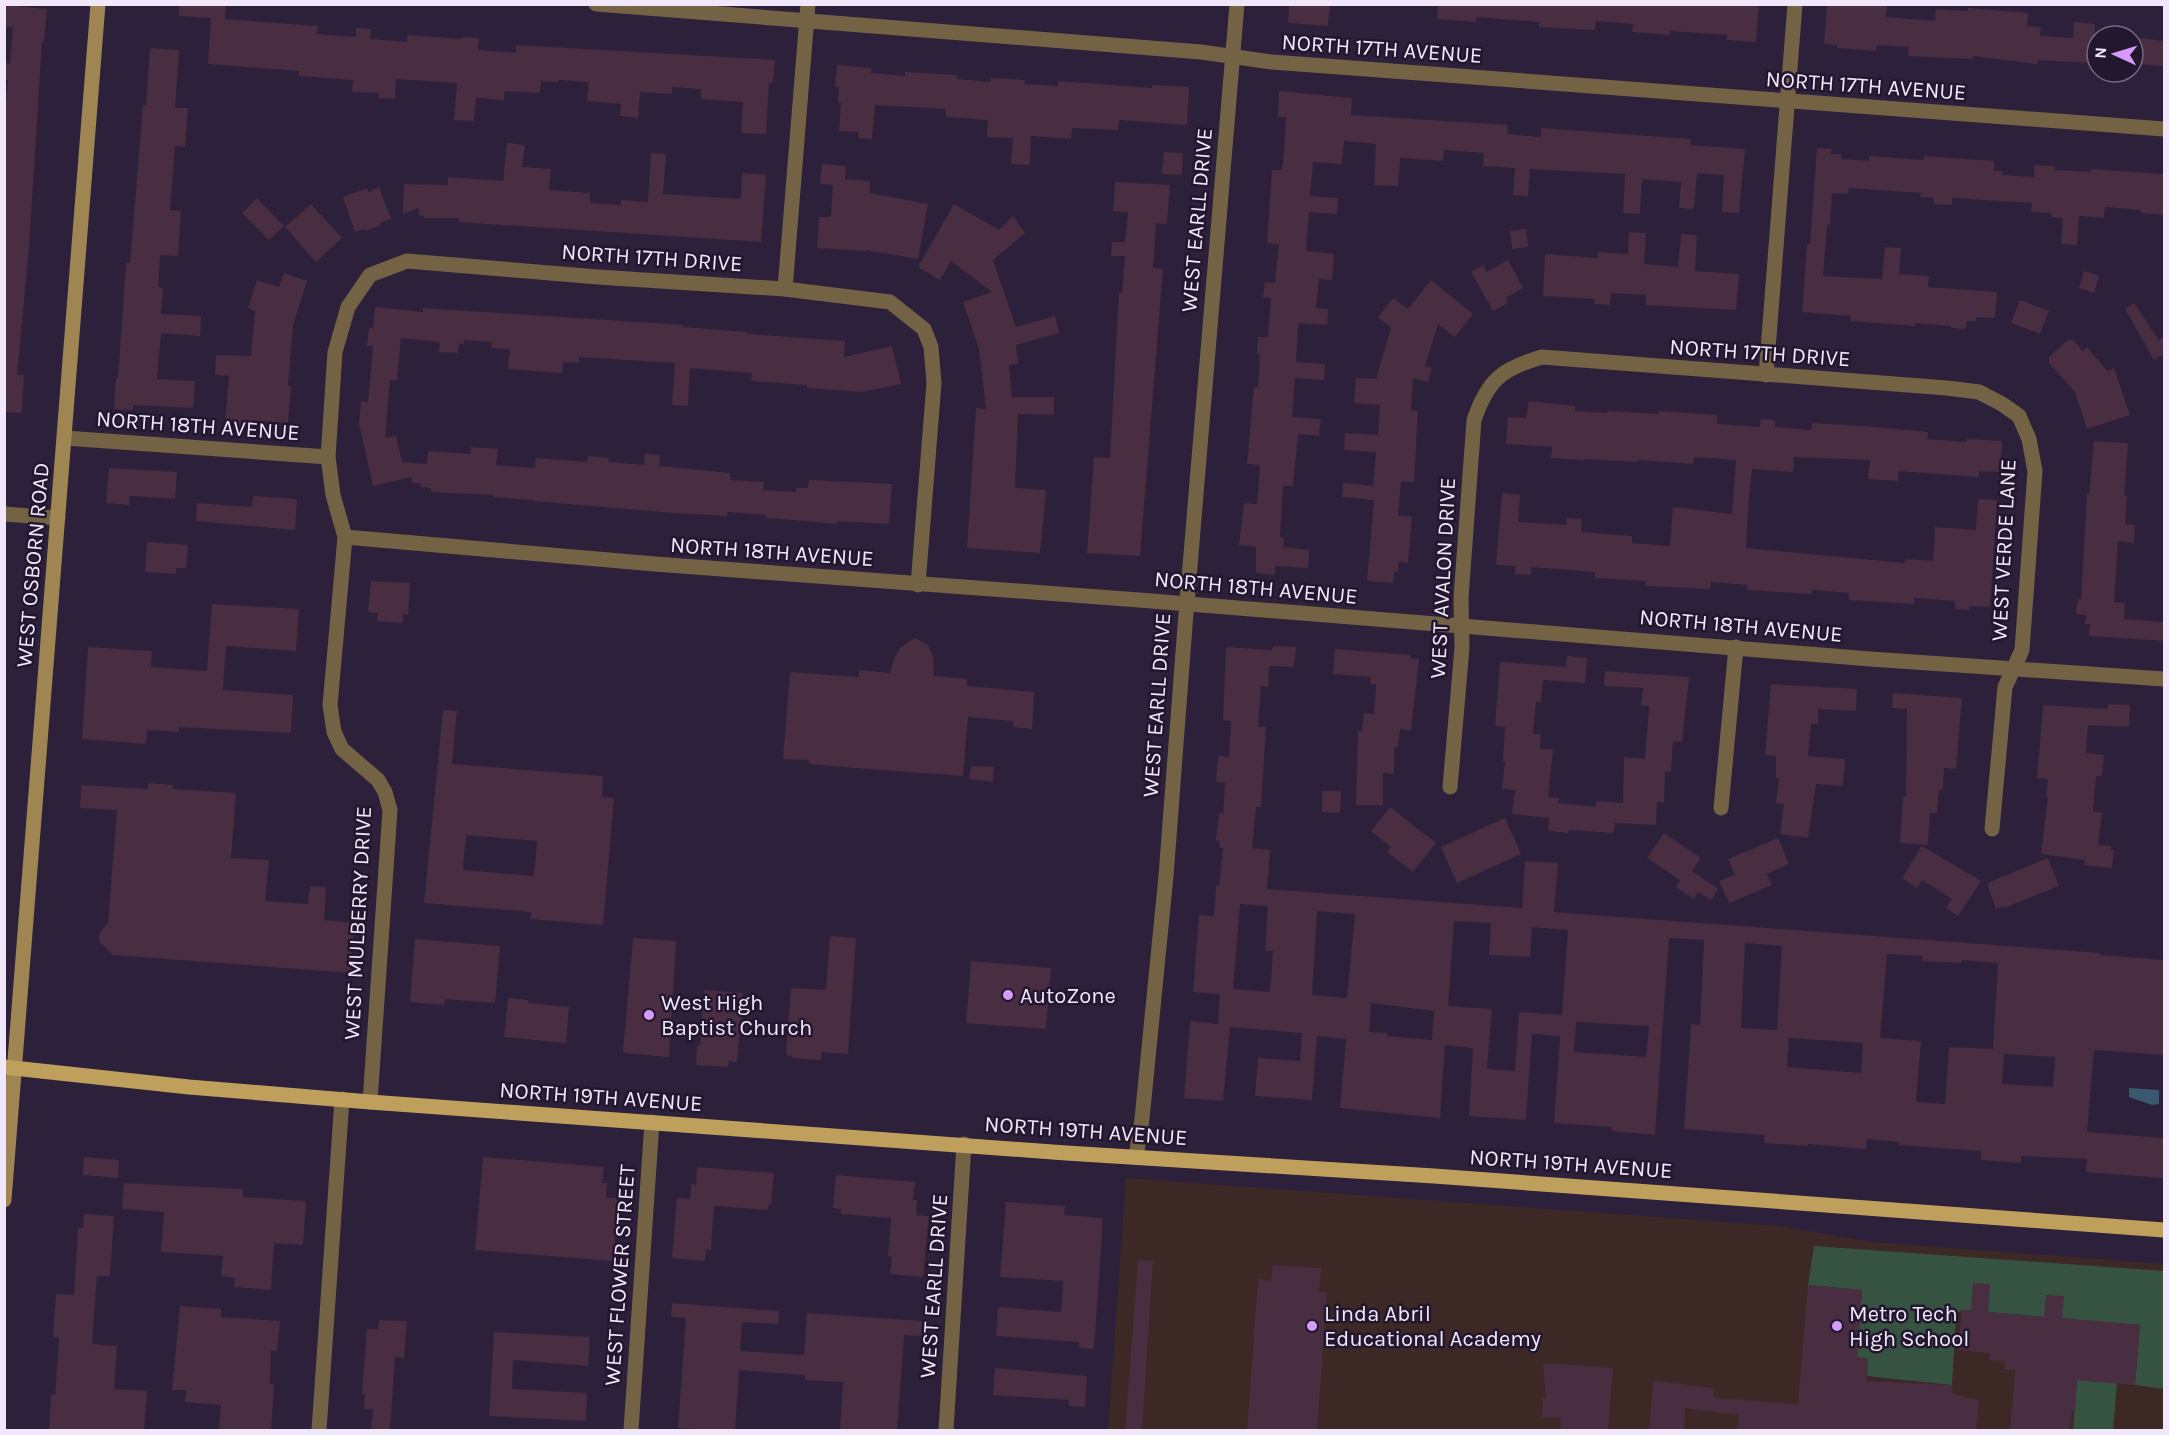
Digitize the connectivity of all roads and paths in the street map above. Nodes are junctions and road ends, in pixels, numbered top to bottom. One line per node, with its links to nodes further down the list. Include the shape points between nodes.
1 (98, 4): 15 (street, WEST OSBORN ROAD)
2 (596, 4): 6 (street, NORTH 17TH AVENUE)
3 (808, 4): 6 (street)
4 (1238, 4): 7 (street, WEST EARLL DRIVE)
5 (1795, 4): 8 (street)
6 (807, 21): 7 (street, NORTH 17TH AVENUE); 11 (street)
7 (1233, 56): 8 (street, NORTH 17TH AVENUE); 21 (street, WEST EARLL DRIVE)
8 (1786, 101): 9 (street, NORTH 17TH AVENUE); 12 (street)
9 (2164, 129)
10 (370, 275): 11 (street, NORTH 17TH DRIVE, via 406,261); 16 (street, WEST MULBERRY DRIVE, via 348,308 335,352)
11 (785, 288): 20 (street, NORTH 17TH DRIVE, via 890,302 924,329 931,347 934,382)
12 (1766, 375): 13 (street, NORTH 17TH DRIVE, via 1542,357 1519,364); 14 (street, NORTH 17TH DRIVE, via 1978,392)
13 (1496, 378): 22 (street, WEST AVALON DRIVE, via 1482,397 1474,420)
14 (2019, 417): 24 (street, WEST VERDE LANE, via 2029,439 2035,471 2022,650)
15 (65, 438): 16 (street, NORTH 18TH AVENUE); 18 (street, WEST OSBORN ROAD)
16 (328, 457): 19 (street, WEST MULBERRY DRIVE, via 333,495)
17 (4, 514): 18 (street)
18 (58, 518): 29 (street, WEST OSBORN ROAD)
19 (345, 537): 20 (street, NORTH 18TH AVENUE); 31 (street, WEST MULBERRY DRIVE, via 330,705 333,732 342,749 378,780 390,810)
20 (918, 585): 21 (street, NORTH 18TH AVENUE)
21 (1186, 605): 22 (street, NORTH 18TH AVENUE); 34 (street, WEST EARLL DRIVE, via 1166,876)
22 (1461, 626): 23 (street, NORTH 18TH AVENUE); 26 (street, WEST AVALON DRIVE)
23 (1736, 647): 24 (street, NORTH 18TH AVENUE); 27 (street)
24 (2013, 670): 25 (street, NORTH 18TH AVENUE); 28 (street, WEST VERDE LANE, via 2005,687)
25 (2164, 679)
26 (1450, 787)
27 (1720, 808)
28 (1992, 829)
29 (9, 1068): 30 (main road, NORTH 19TH AVENUE); 35 (street, WEST OSBORN ROAD)
30 (342, 1099): 31 (main road, NORTH 19TH AVENUE); 37 (street)
31 (370, 1102): 32 (main road, NORTH 19TH AVENUE)
32 (652, 1122): 33 (main road, NORTH 19TH AVENUE); 38 (street, WEST FLOWER STREET)
33 (964, 1144): 34 (main road, NORTH 19TH AVENUE); 39 (street, WEST EARLL DRIVE)
34 (1136, 1157): 36 (main road, NORTH 19TH AVENUE)
35 (4, 1200)
36 (2164, 1230)
37 (319, 1431)
38 (632, 1431)
39 (946, 1431)

